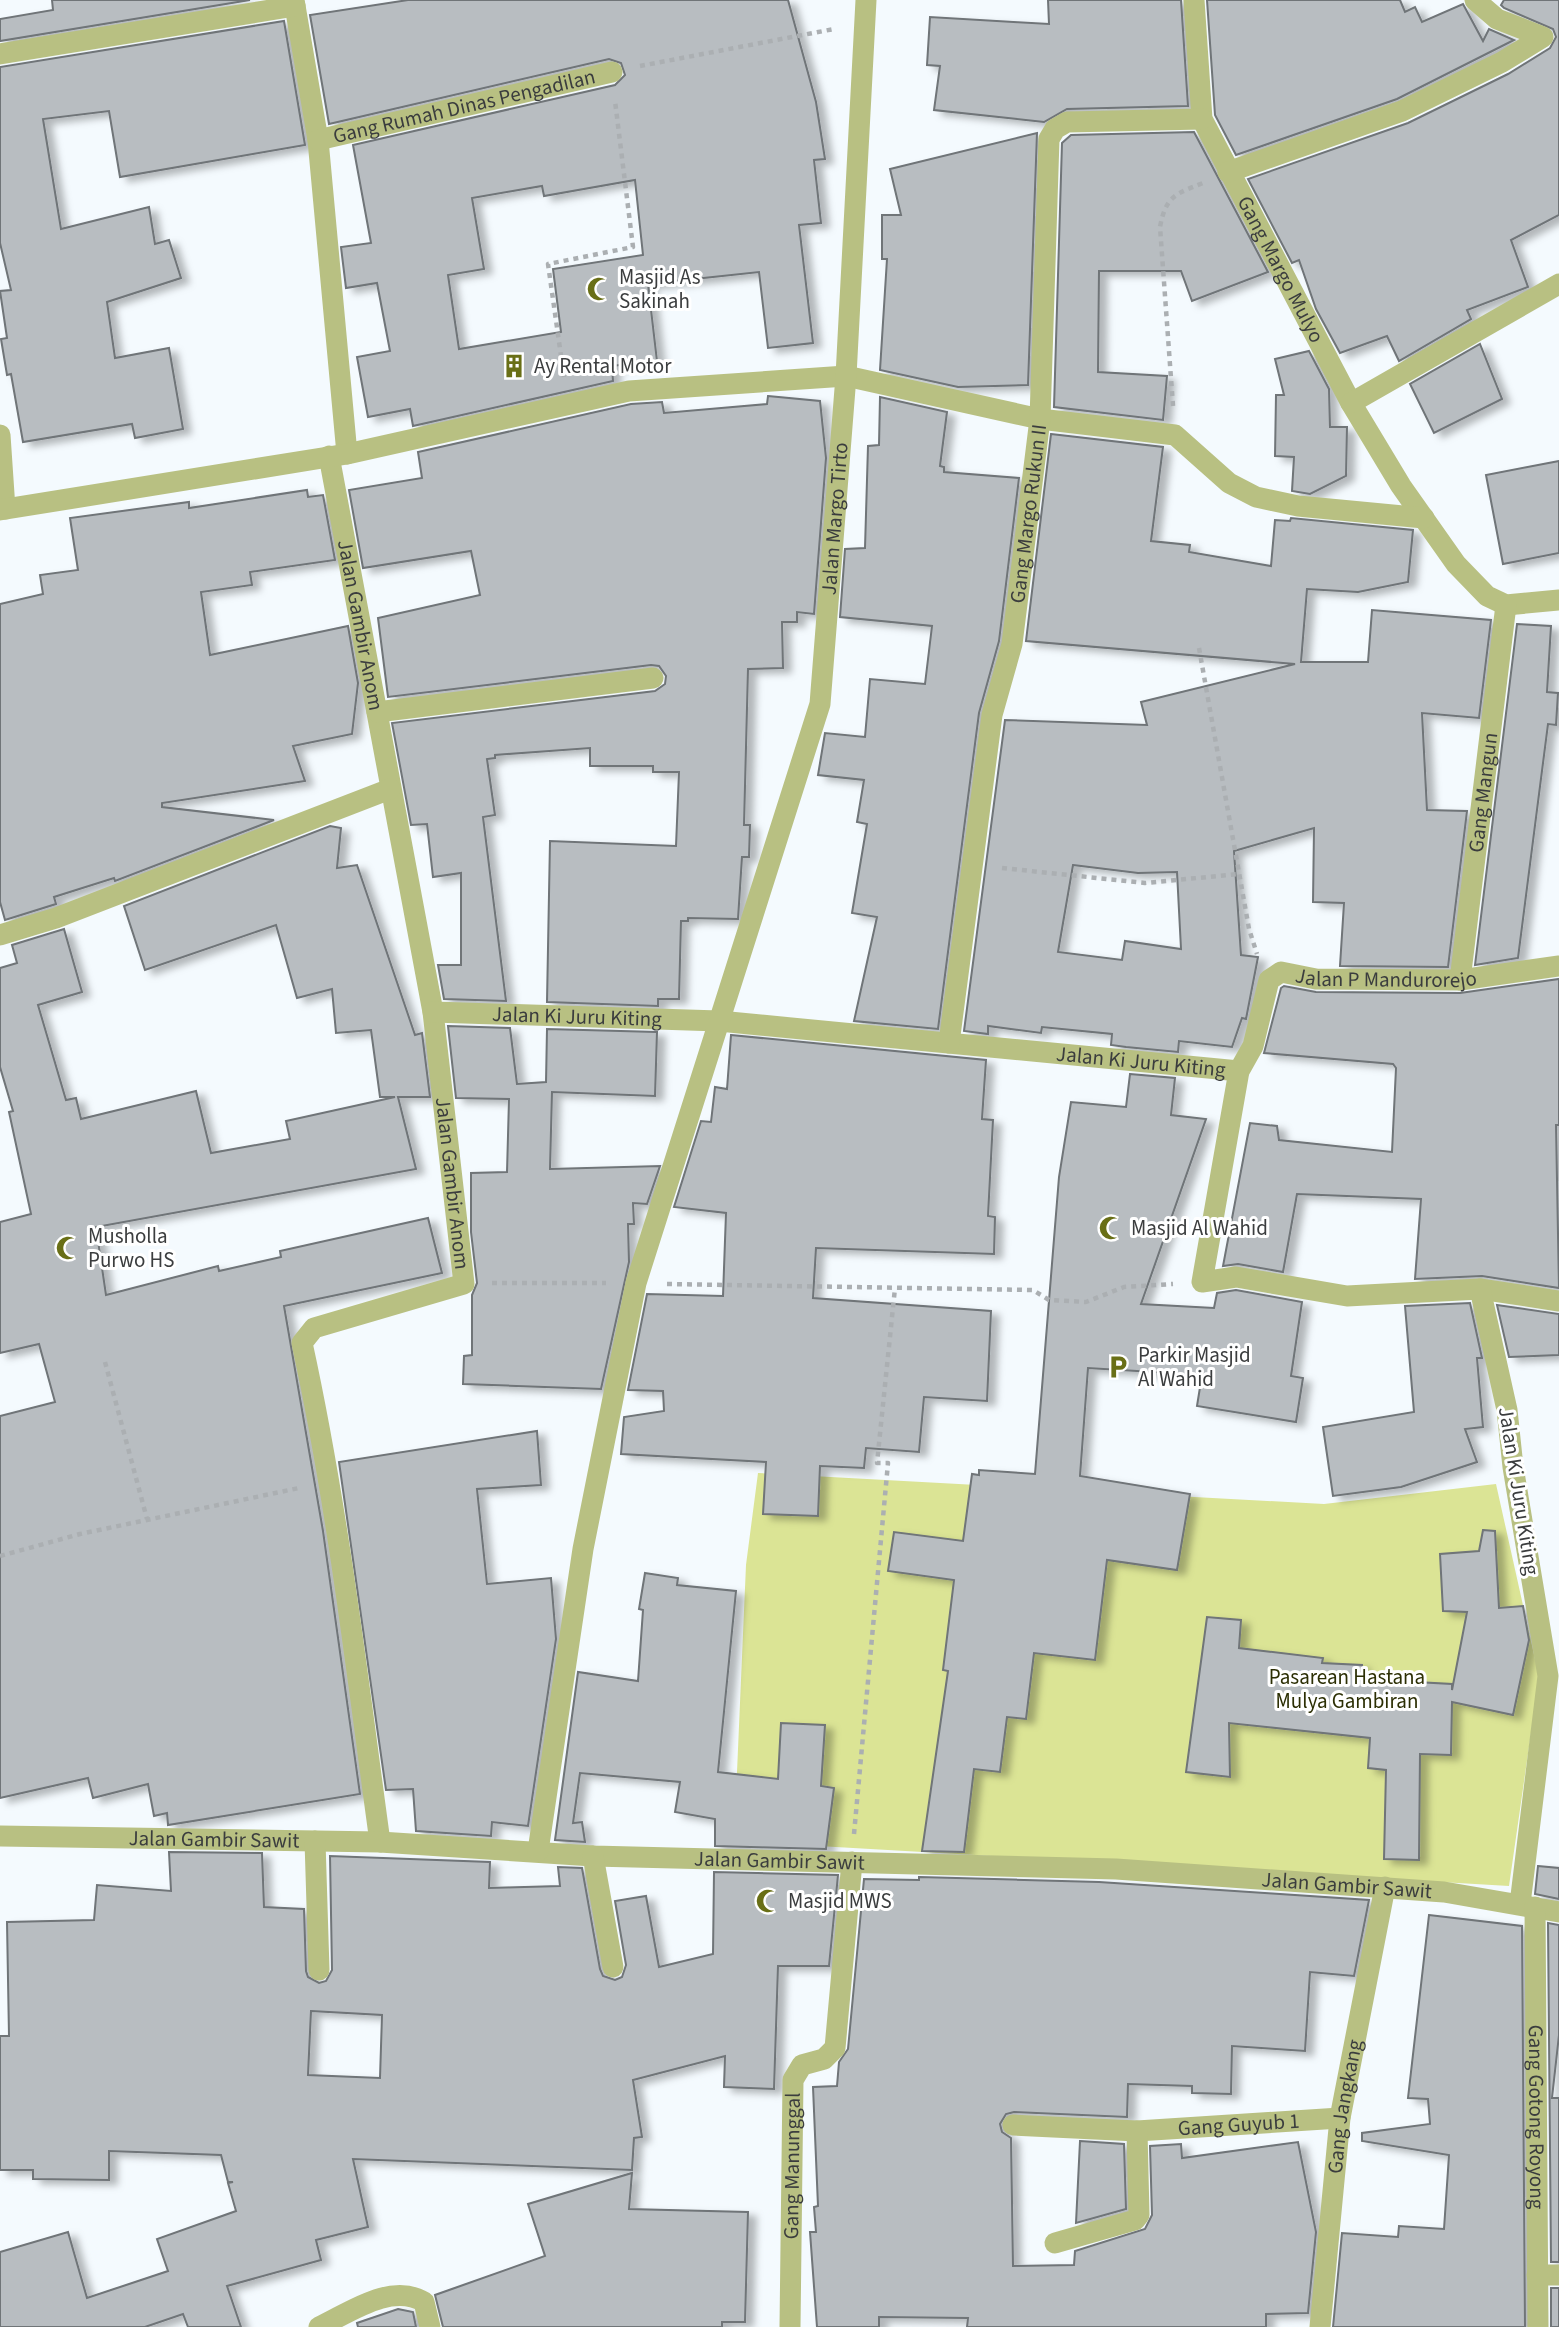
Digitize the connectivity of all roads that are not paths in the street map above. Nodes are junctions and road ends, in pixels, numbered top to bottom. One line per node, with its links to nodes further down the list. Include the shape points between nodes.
1 (866, 0): 12 (street, Jalan Margo Tirto)
2 (1194, 0): 8 (street, Gang Margo Mulyo)
3 (1475, 0): 5 (street, via 1497,19)
4 (295, 3): 6 (street); 9 (street, Jalan Gambir Anom)
5 (1551, 38): 10 (street, via 1402,111)
6 (0, 54)
7 (612, 72): 9 (street, Gang Rumah Dinas Pengadilan)
8 (1202, 119): 10 (street, Gang Margo Mulyo); 14 (street, Gang Margo Rukun II, via 1067,122 1049,139)
9 (318, 140): 16 (street, Jalan Gambir Anom)
10 (1228, 172): 13 (street, Gang Margo Mulyo)
11 (1559, 284): 13 (street)
12 (846, 376): 14 (street); 16 (street, via 629,391); 28 (street, Jalan Margo Tirto, via 820,704)
13 (1351, 403): 18 (street, Gang Margo Mulyo)
14 (1040, 419): 18 (street, via 1175,435 1229,483 1256,497 1298,506); 29 (street, Gang Margo Rukun II, via 1012,645 992,715)
15 (0, 435): 17 (street)
16 (338, 455): 17 (street); 22 (street, Jalan Gambir Anom)
17 (3, 509)
18 (1424, 518): 20 (street, Gang Margo Mulyo, via 1456,564 1487,596)
19 (1559, 600): 20 (street)
20 (1506, 605): 26 (street, Gang Mangun)
21 (653, 678): 22 (street)
22 (377, 712): 23 (street, Jalan Gambir Anom)
23 (390, 789): 24 (street); 27 (street, Jalan Gambir Anom)
24 (0, 935)
25 (1559, 966): 26 (street, Jalan P Mandurorejo)
26 (1460, 980): 30 (street, Jalan P Mandurorejo, via 1316,979 1281,972 1269,980 1253,1046)
27 (433, 1012): 28 (street, Jalan Ki Juru Kiting); 36 (street, Jalan Gambir Anom, via 464,1284 314,1328 302,1343 330,1483)
28 (719, 1021): 29 (street, Jalan Ki Juru Kiting); 37 (street, Jalan Margo Tirto, via 636,1283 583,1549)
29 (949, 1043): 30 (street, Jalan Ki Juru Kiting)
30 (1239, 1072): 31 (street, Jalan Ki Juru Kiting, via 1202,1282 1237,1277 1347,1296)
31 (1480, 1289): 32 (street); 33 (street, Jalan Ki Juru Kiting, via 1507,1410)
32 (1559, 1301)
33 (1553, 1690): 41 (street, Jalan Ki Juru Kiting)
34 (0, 1836): 35 (street, Jalan Gambir Sawit)
35 (315, 1841): 36 (street, Jalan Gambir Sawit); 44 (street)
36 (380, 1842): 37 (street, Jalan Gambir Sawit)
37 (538, 1851): 38 (street, Jalan Gambir Sawit)
38 (593, 1856): 39 (street, Jalan Gambir Sawit); 43 (street)
39 (852, 1862): 40 (street, Jalan Gambir Sawit, via 1116,1870); 53 (street, Gang Manunggal, via 835,2048 824,2059 802,2065 793,2080)
40 (1385, 1887): 41 (street, Jalan Gambir Sawit); 45 (street, Gang Jangkang)
41 (1528, 1905): 42 (street, Jalan Gambir Sawit); 49 (street, Gang Gotong Royong)
42 (1559, 1912)
43 (613, 1967)
44 (318, 1970)
45 (1340, 2118): 47 (street, Gang Guyub 1); 54 (street, Gang Jangkang)
46 (1013, 2125): 47 (street, Gang Guyub 1)
47 (1137, 2131): 48 (street, via 1139,2215 1135,2220)
48 (1055, 2242)
49 (1537, 2275): 50 (street); 55 (street, Gang Gotong Royong)
50 (1559, 2275)
51 (319, 2327): 52 (street, via 398,2295 413,2295 424,2302)
52 (430, 2327)
53 (790, 2327)
54 (1320, 2327)
55 (1538, 2327)

